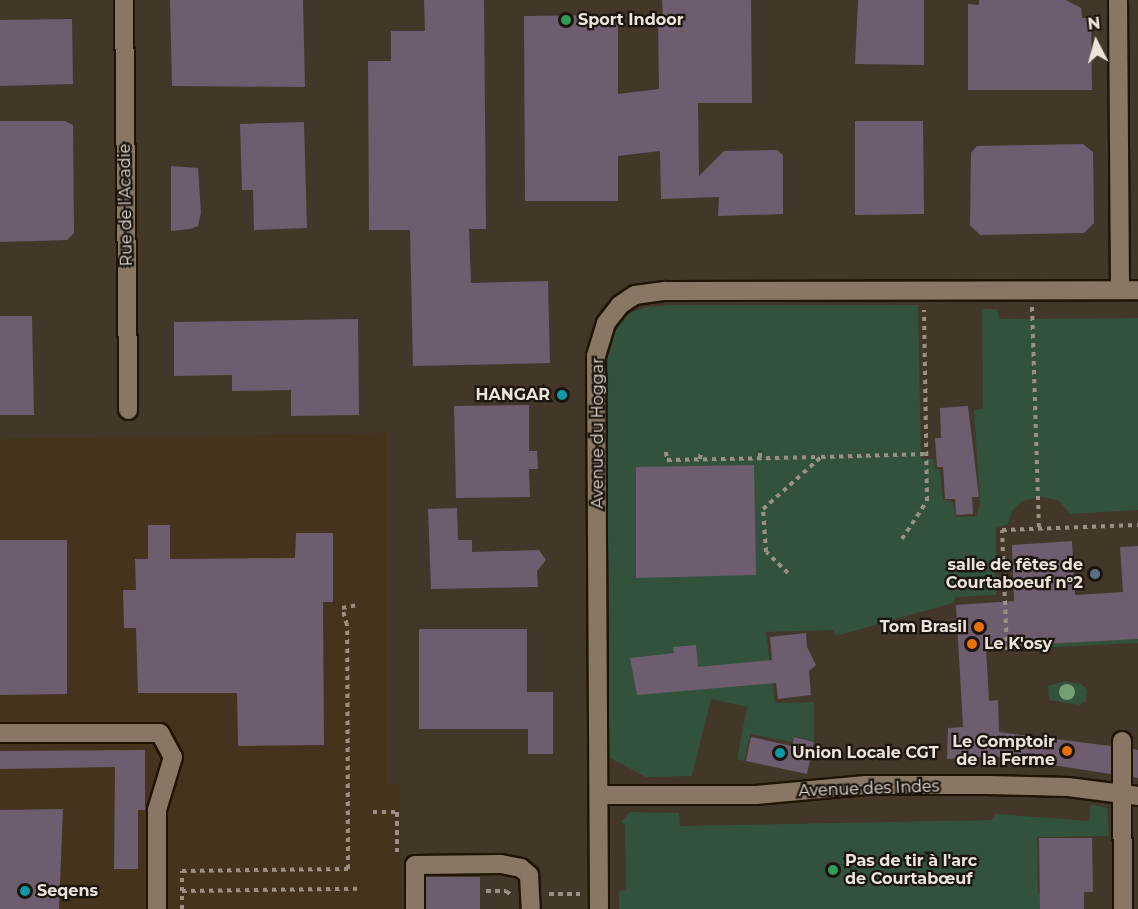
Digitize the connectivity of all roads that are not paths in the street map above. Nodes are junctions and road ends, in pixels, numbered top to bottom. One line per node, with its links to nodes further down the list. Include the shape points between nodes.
1 (124, 0): 4 (street, Rue de l’Acadie)
2 (1118, 0): 3 (street)
3 (1129, 290): 7 (street, Avenue du Hoggar, via 665,291 635,295 620,305 606,323 596,356)
4 (128, 410)
5 (0, 733): 9 (street, via 160,733 173,757 157,810)
6 (1122, 741): 8 (street)
7 (600, 795): 8 (street, Avenue des Indes, via 756,795 866,786 1068,787); 12 (street, Avenue du Hoggar)
8 (1131, 795): 13 (street)
9 (157, 909)
10 (416, 909): 11 (street, via 415,865 501,864 521,868 529,875)
11 (531, 909)
12 (599, 909)
13 (1123, 909)

